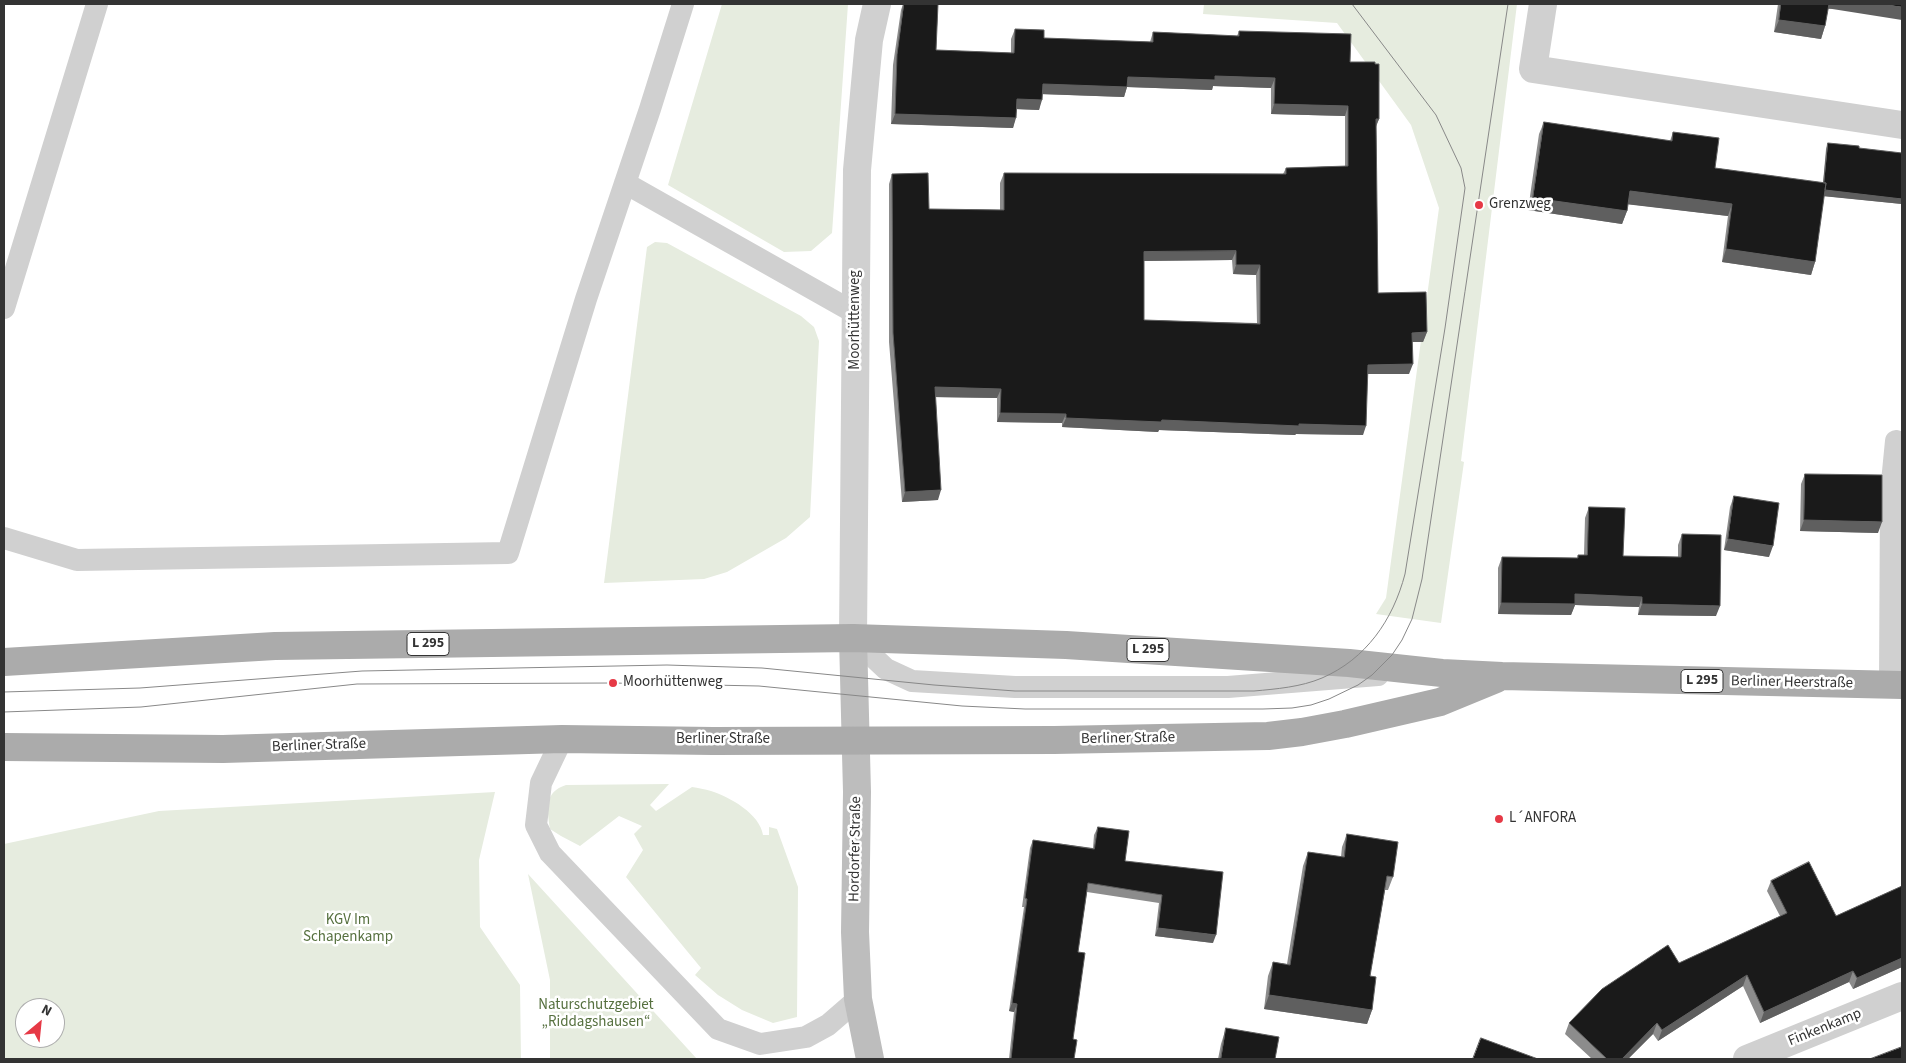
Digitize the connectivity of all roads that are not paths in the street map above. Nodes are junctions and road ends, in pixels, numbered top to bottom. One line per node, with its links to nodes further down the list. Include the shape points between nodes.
1 (97, 4): 7 (lane)
2 (683, 4): 6 (lane)
3 (877, 4): 8 (street, Moorhüttenweg, via 869,40 857,170)
4 (1543, 4): 5 (street, via 1533,69)
5 (1902, 125)
6 (625, 183): 8 (lane); 10 (lane, via 508,553 77,560)
7 (4, 308)
8 (856, 314): 11 (street, Moorhüttenweg)
9 (1896, 442): 15 (lane, via 1891,492)
10 (4, 538)
11 (853, 638): 12 (main road, L 295, via 275,646); 13 (main road, L 295, via 1066,645 1349,663); 13 (lane, via 886,669 912,681 1015,687 1228,687); 18 (main road, Hordorfer Straße)
12 (4, 662)
13 (1442, 673): 14 (main road, Berliner Heerstraße / L 295)
14 (1502, 676): 15 (main road, Berliner Heerstraße / L 295); 16 (main road, Berliner Heerstraße / L 295)
15 (1896, 685)
16 (1440, 702): 18 (main road, Berliner Straße / L 295, via 1345,724 1268,736)
17 (562, 739): 18 (main road, Berliner Straße / L 295); 19 (main road, Berliner Straße / L 295, via 223,749); 21 (lane, via 541,783 536,825 550,853 718,1029 760,1044 806,1037 828,1025)
18 (857, 740): 21 (main road, Hordorfer Straße, via 855,932)
19 (4, 747)
20 (1902, 996): 23 (street, Finkenkamp)
21 (858, 999): 22 (main road, Hordorfer Straße)
22 (870, 1059)
23 (1747, 1059)

